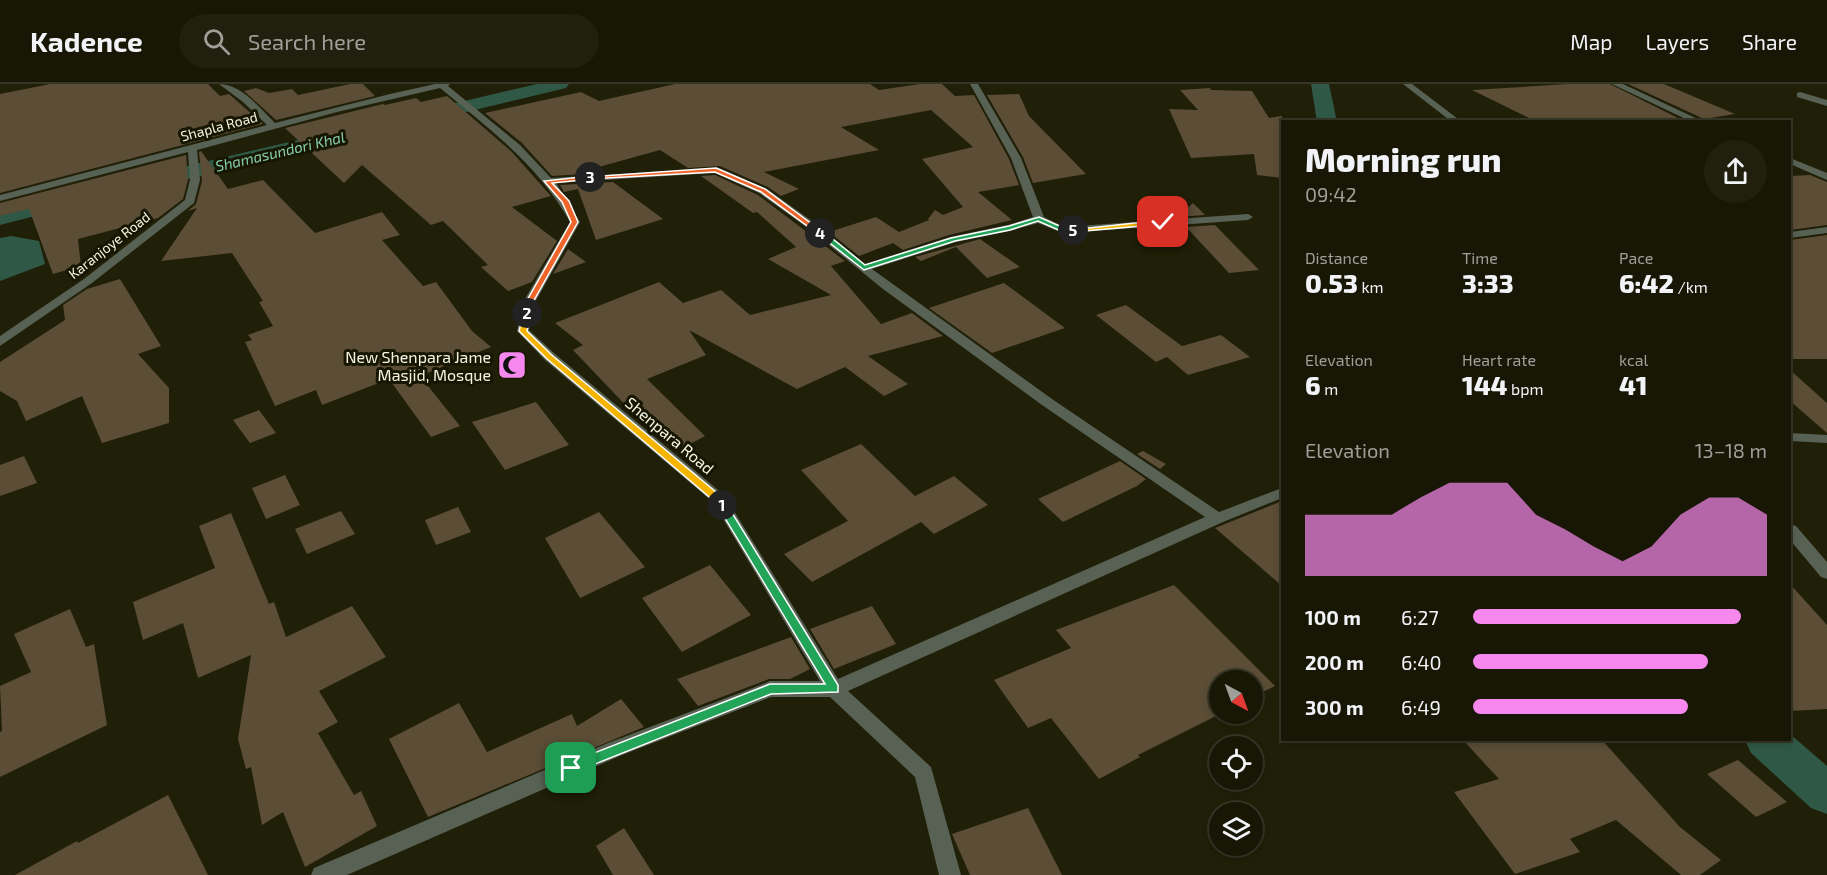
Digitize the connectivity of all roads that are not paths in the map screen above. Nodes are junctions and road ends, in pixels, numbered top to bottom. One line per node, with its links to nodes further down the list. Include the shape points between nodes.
1 (223, 84): 10 (street)
2 (444, 84): 10 (street, Shapla Road); 14 (street, Shenpara Road, via 525,156)
3 (974, 84): 17 (street, via 1016,158)
4 (1407, 84): 8 (street)
5 (1616, 84): 9 (street)
6 (1800, 95): 7 (street)
7 (1827, 103)
8 (1455, 120)
9 (1696, 120)
10 (272, 125): 11 (street, Shapla Road)
11 (192, 148): 15 (street, Shapla Road); 21 (street, Karanjoye Road, via 195,180 190,201 88,281)
12 (1791, 161): 13 (street)
13 (1827, 177)
14 (547, 181): 20 (street, via 716,170 763,191); 28 (street, Shenpara Road, via 565,201 575,222 528,304 523,331 719,500)
15 (0, 198)
16 (1248, 217): 17 (street, via 1063,230)
17 (1039, 219): 20 (street, via 954,239)
18 (1827, 230): 19 (street)
19 (1791, 235)
20 (864, 268): 25 (street, via 1047,402)
21 (0, 342)
22 (1791, 437): 23 (street)
23 (1824, 441)
24 (1281, 493): 25 (street)
25 (1217, 518): 28 (street)
26 (1791, 531): 27 (street)
27 (1827, 573)
28 (834, 688): 29 (street, via 770,689 615,749); 30 (street, Shenpara Road, via 924,772)
29 (322, 875)
30 (950, 875)

